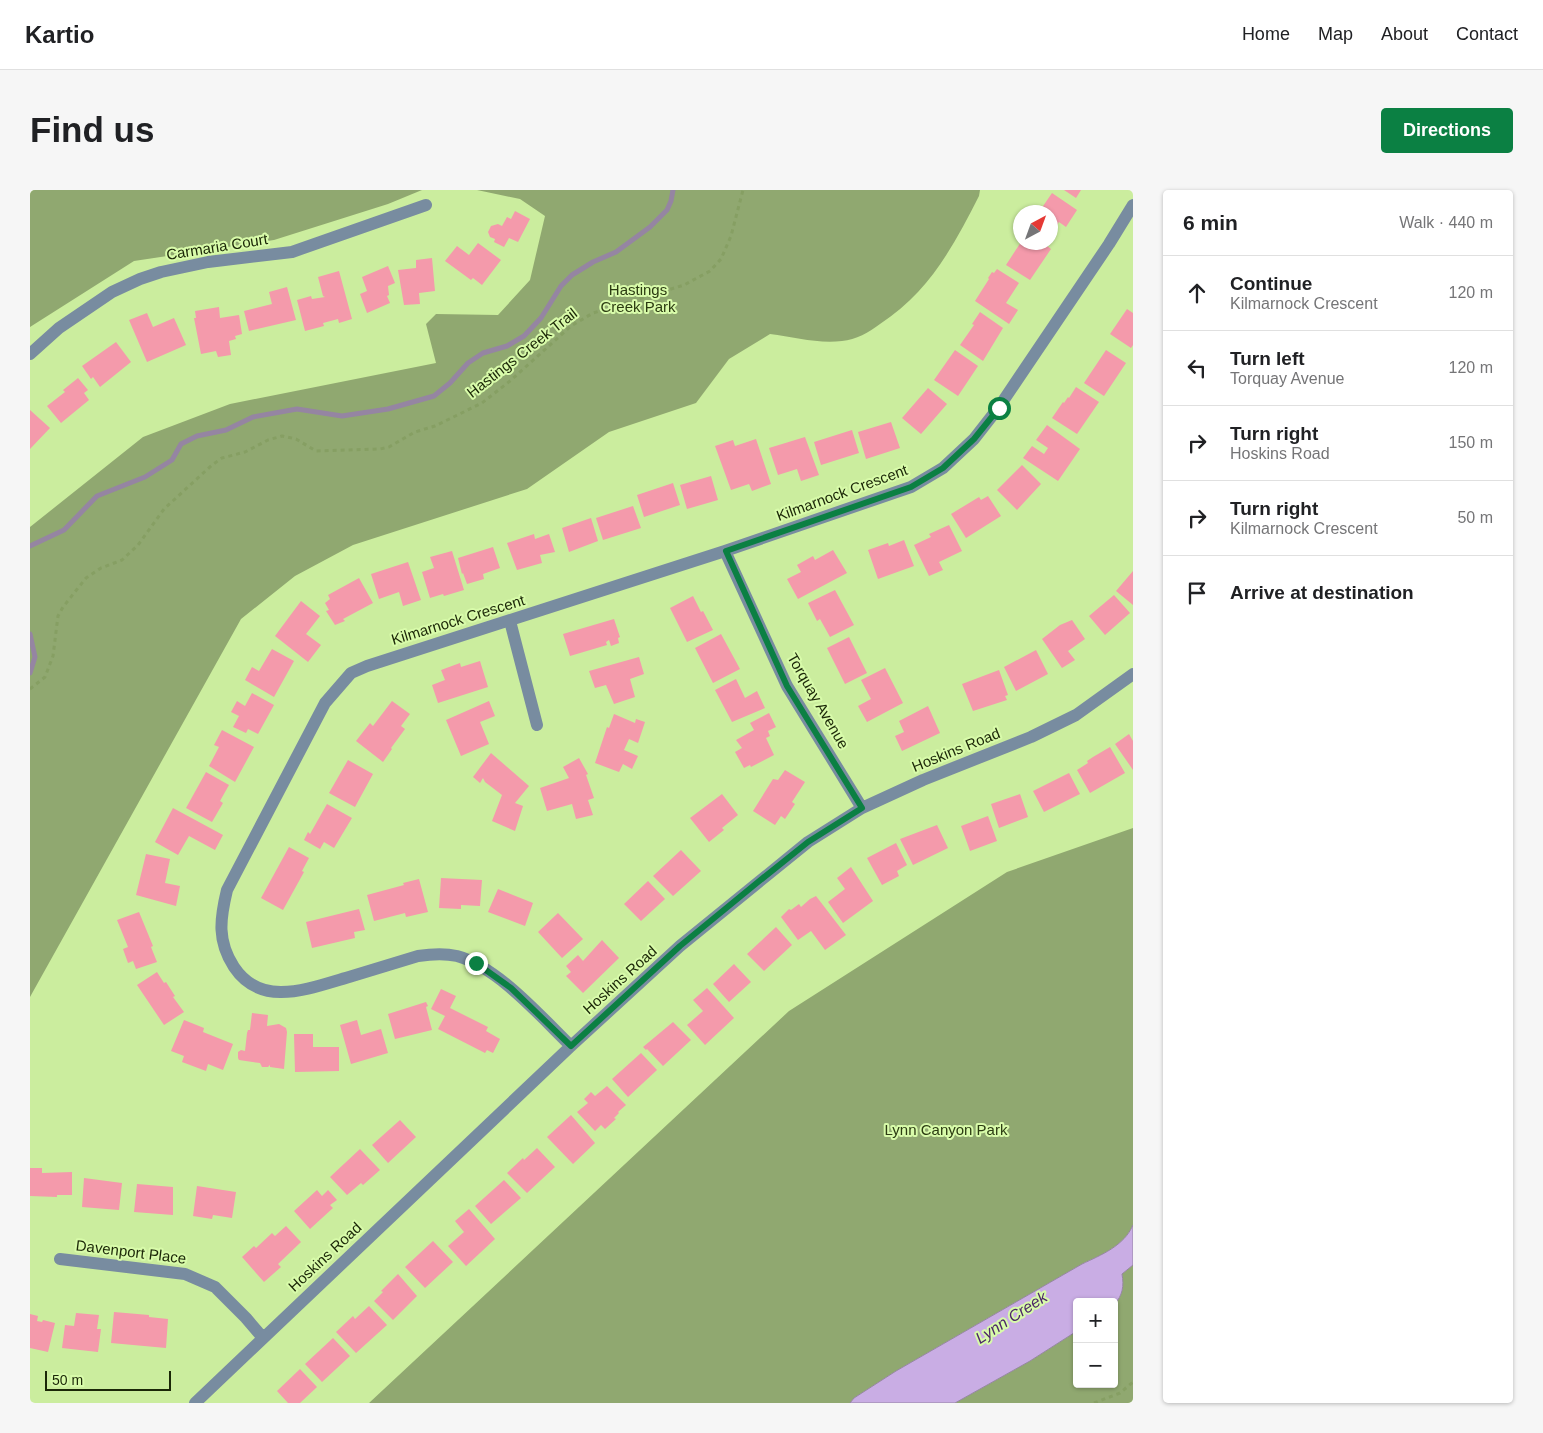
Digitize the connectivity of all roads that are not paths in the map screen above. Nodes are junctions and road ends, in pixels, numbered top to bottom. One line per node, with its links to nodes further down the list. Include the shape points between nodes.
1 (426, 205): 3 (street, Carmaria Court, via 292,252 208,262 140,279 112,292 60,328)
2 (1133, 205): 4 (street, Kilmarnock Crescent, via 999,408 974,439 943,468 911,487)
3 (30, 354)
4 (726, 551): 5 (street, Kilmarnock Crescent); 8 (street, Torquay Avenue, via 787,686)
5 (510, 621): 7 (street); 9 (street, Kilmarnock Crescent, via 367,666 351,673 336,689 313,725 227,890 220,917 222,939 228,958 240,976 249,984 277,992 298,991 418,956 455,956 476,963 511,988)
6 (1133, 674): 8 (street, Hoskins Road, via 1076,715)
7 (537, 725)
8 (862, 808): 9 (street, Hoskins Road, via 808,842 758,882 680,946)
9 (571, 1046): 11 (street, Hoskins Road)
10 (60, 1259): 11 (street, Davenport Place, via 185,1274 215,1287)
11 (263, 1338): 12 (street, Hoskins Road)
12 (195, 1403)

